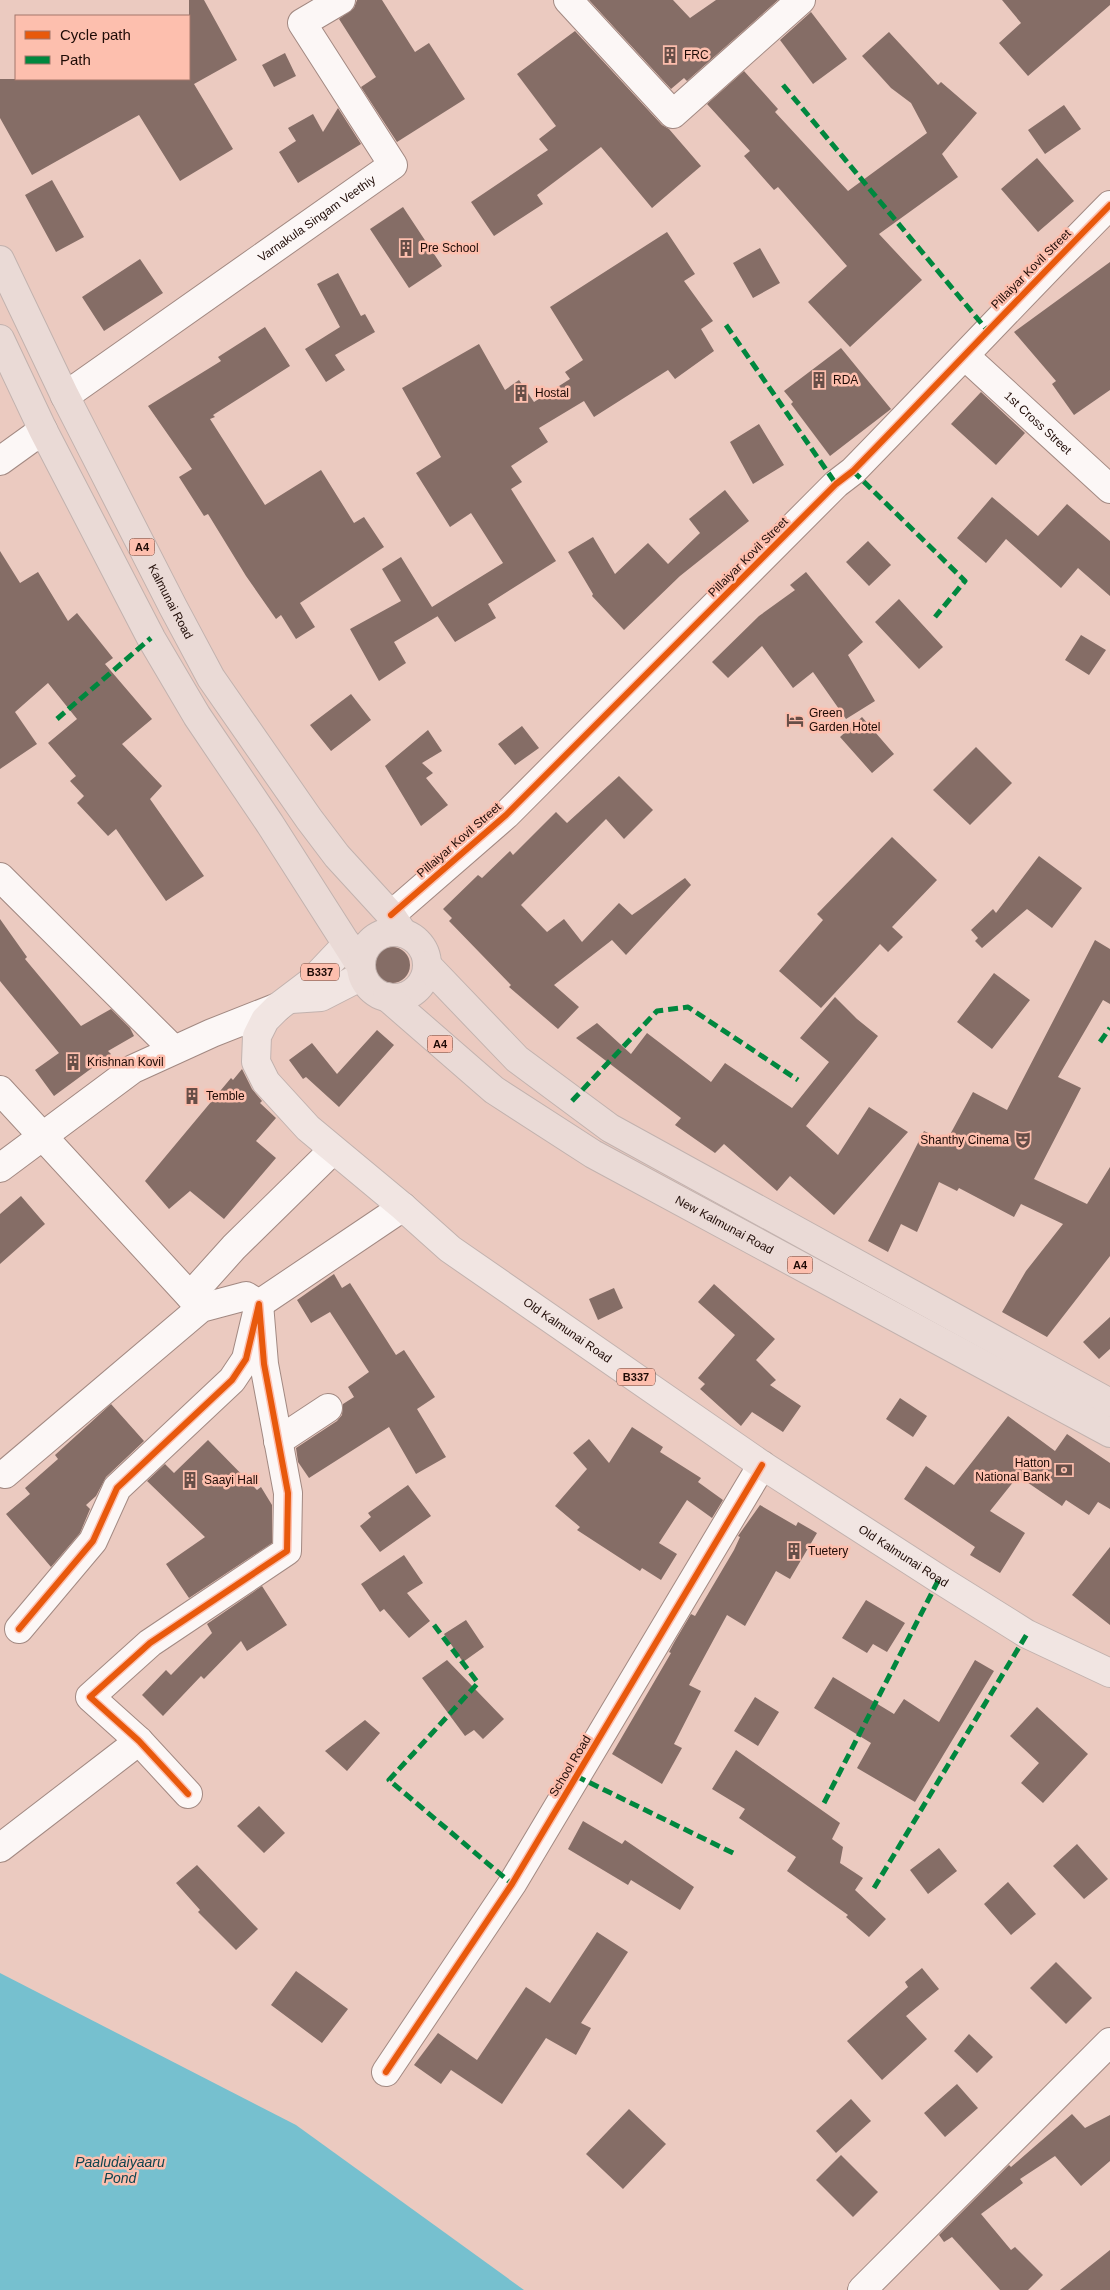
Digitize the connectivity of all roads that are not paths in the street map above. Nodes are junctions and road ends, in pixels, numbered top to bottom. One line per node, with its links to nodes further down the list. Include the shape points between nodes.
1 (341, 0): 8 (street, Varnakula Singam Veethiy, via 302,23 393,165)
2 (568, 0): 3 (street, via 673,114)
3 (801, 0)
4 (1110, 205): 7 (street, Pillaiyar Kovil Street, via 986,330)
5 (0, 260): 8 (highway, Kalmunai Road / A4)
6 (0, 339): 9 (highway)
7 (965, 356): 11 (street, 1st Cross Street); 13 (street, Pillaiyar Kovil Street)
8 (65, 396): 13 (highway, Kalmunai Road / A4, via 212,678 308,819)
9 (43, 430): 10 (street); 14 (highway, via 167,664)
10 (0, 461)
11 (1110, 490)
12 (0, 877): 18 (street)
13 (397, 924): 14 (highway, via 393,932 374,939); 15 (highway, via 420,945)
14 (357, 962): 16 (highway, via 372,989); 17 (main road, Old Kalmunai Road / B337, via 311,982); 17 (main road, B337, via 322,997)
15 (427, 965): 16 (highway, via 421,983 414,990 406,996); 26 (highway, A4, via 517,1059 610,1128)
16 (387, 997): 28 (highway, New Kalmunai Road / A4, via 494,1090 594,1154)
17 (285, 1003): 18 (street); 21 (main road, Old Kalmunai Road / B337, via 265,1020 257,1036 256,1062 266,1082)
18 (174, 1050): 20 (street, via 133,1069)
19 (0, 1090): 20 (street)
20 (42, 1136): 22 (street); 24 (street)
21 (333, 1150): 23 (main road, Old Kalmunai Road / B337); 24 (street, via 234,1246)
22 (0, 1168)
23 (403, 1206): 25 (street); 30 (main road, Old Kalmunai Road / B337, via 450,1249)
24 (195, 1302): 25 (street, via 246,1296); 31 (street)
25 (258, 1304): 29 (street, via 264,1364); 32 (street, via 246,1359 232,1380 117,1488 93,1541)
26 (1110, 1402)
27 (328, 1408): 29 (street)
28 (1110, 1433)
29 (278, 1441): 34 (street, via 288,1493 286,1551 150,1643 90,1697)
30 (762, 1464): 33 (main road, Old Kalmunai Road / B337, via 1027,1634); 38 (street, School Road, via 512,1884)
31 (5, 1474)
32 (19, 1629)
33 (1110, 1673)
34 (139, 1741): 35 (street); 36 (street)
35 (188, 1794)
36 (0, 1848)
37 (1110, 2042): 39 (street)
38 (386, 2072)
39 (862, 2290)

